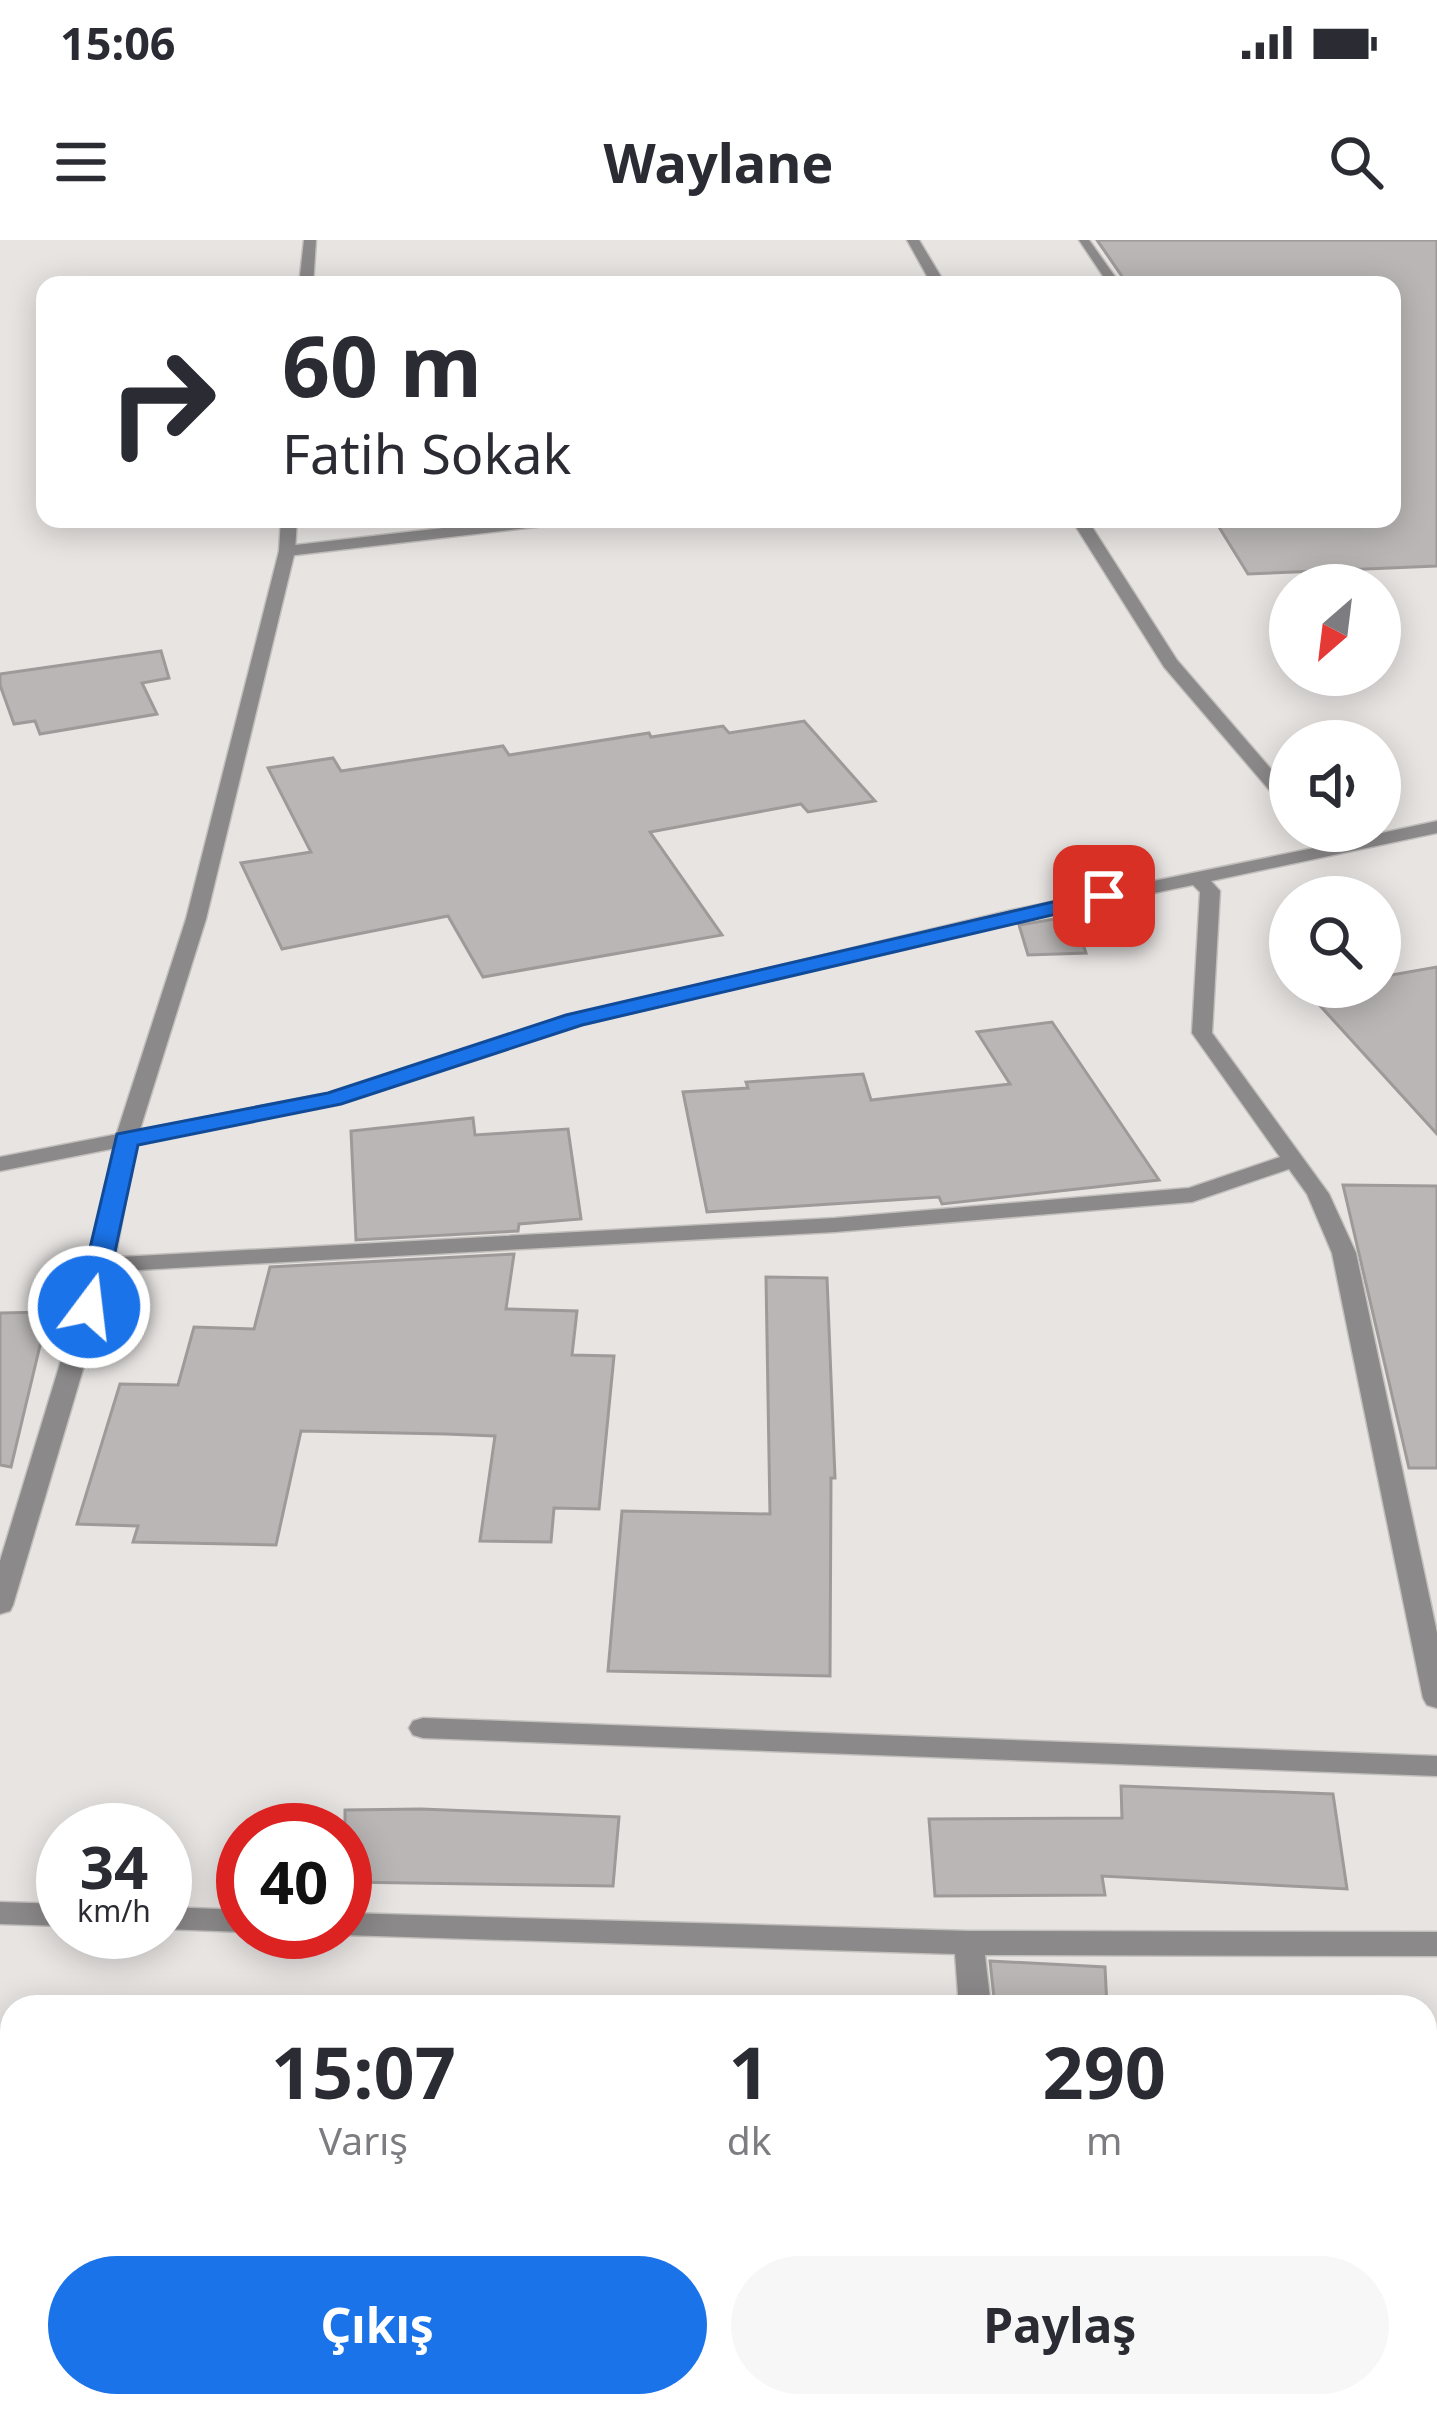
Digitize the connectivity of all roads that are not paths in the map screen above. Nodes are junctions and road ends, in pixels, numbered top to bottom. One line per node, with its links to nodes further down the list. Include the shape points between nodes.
1 (310, 240): 4 (street)
2 (913, 240): 5 (street)
3 (1084, 240): 6 (lane)
4 (308, 276)
5 (934, 276)
6 (1109, 276)
7 (289, 528): 10 (street)
8 (484, 528): 10 (street)
9 (1084, 528): 11 (street, via 1170,664)
10 (287, 551): 16 (street, via 196,919)
11 (1269, 778)
12 (1437, 827): 13 (street)
13 (1401, 835)
14 (1322, 852): 15 (street)
15 (1196, 877): 16 (street, via 574,1020 333,1099); 17 (street, via 1210,891 1202,1033)
16 (126, 1139): 18 (street); 19 (street)
17 (1293, 1160): 19 (street, via 1192,1195 835,1225); 21 (street, via 1345,1253)
18 (0, 1165)
19 (102, 1265): 20 (street)
20 (0, 1605)
21 (1437, 1698)
22 (423, 1728): 23 (street)
23 (1437, 1766)
24 (0, 1913): 25 (street)
25 (36, 1914)
26 (372, 1925): 27 (street)
27 (969, 1943): 28 (street); 29 (street)
28 (1437, 1944)
29 (974, 1995)

